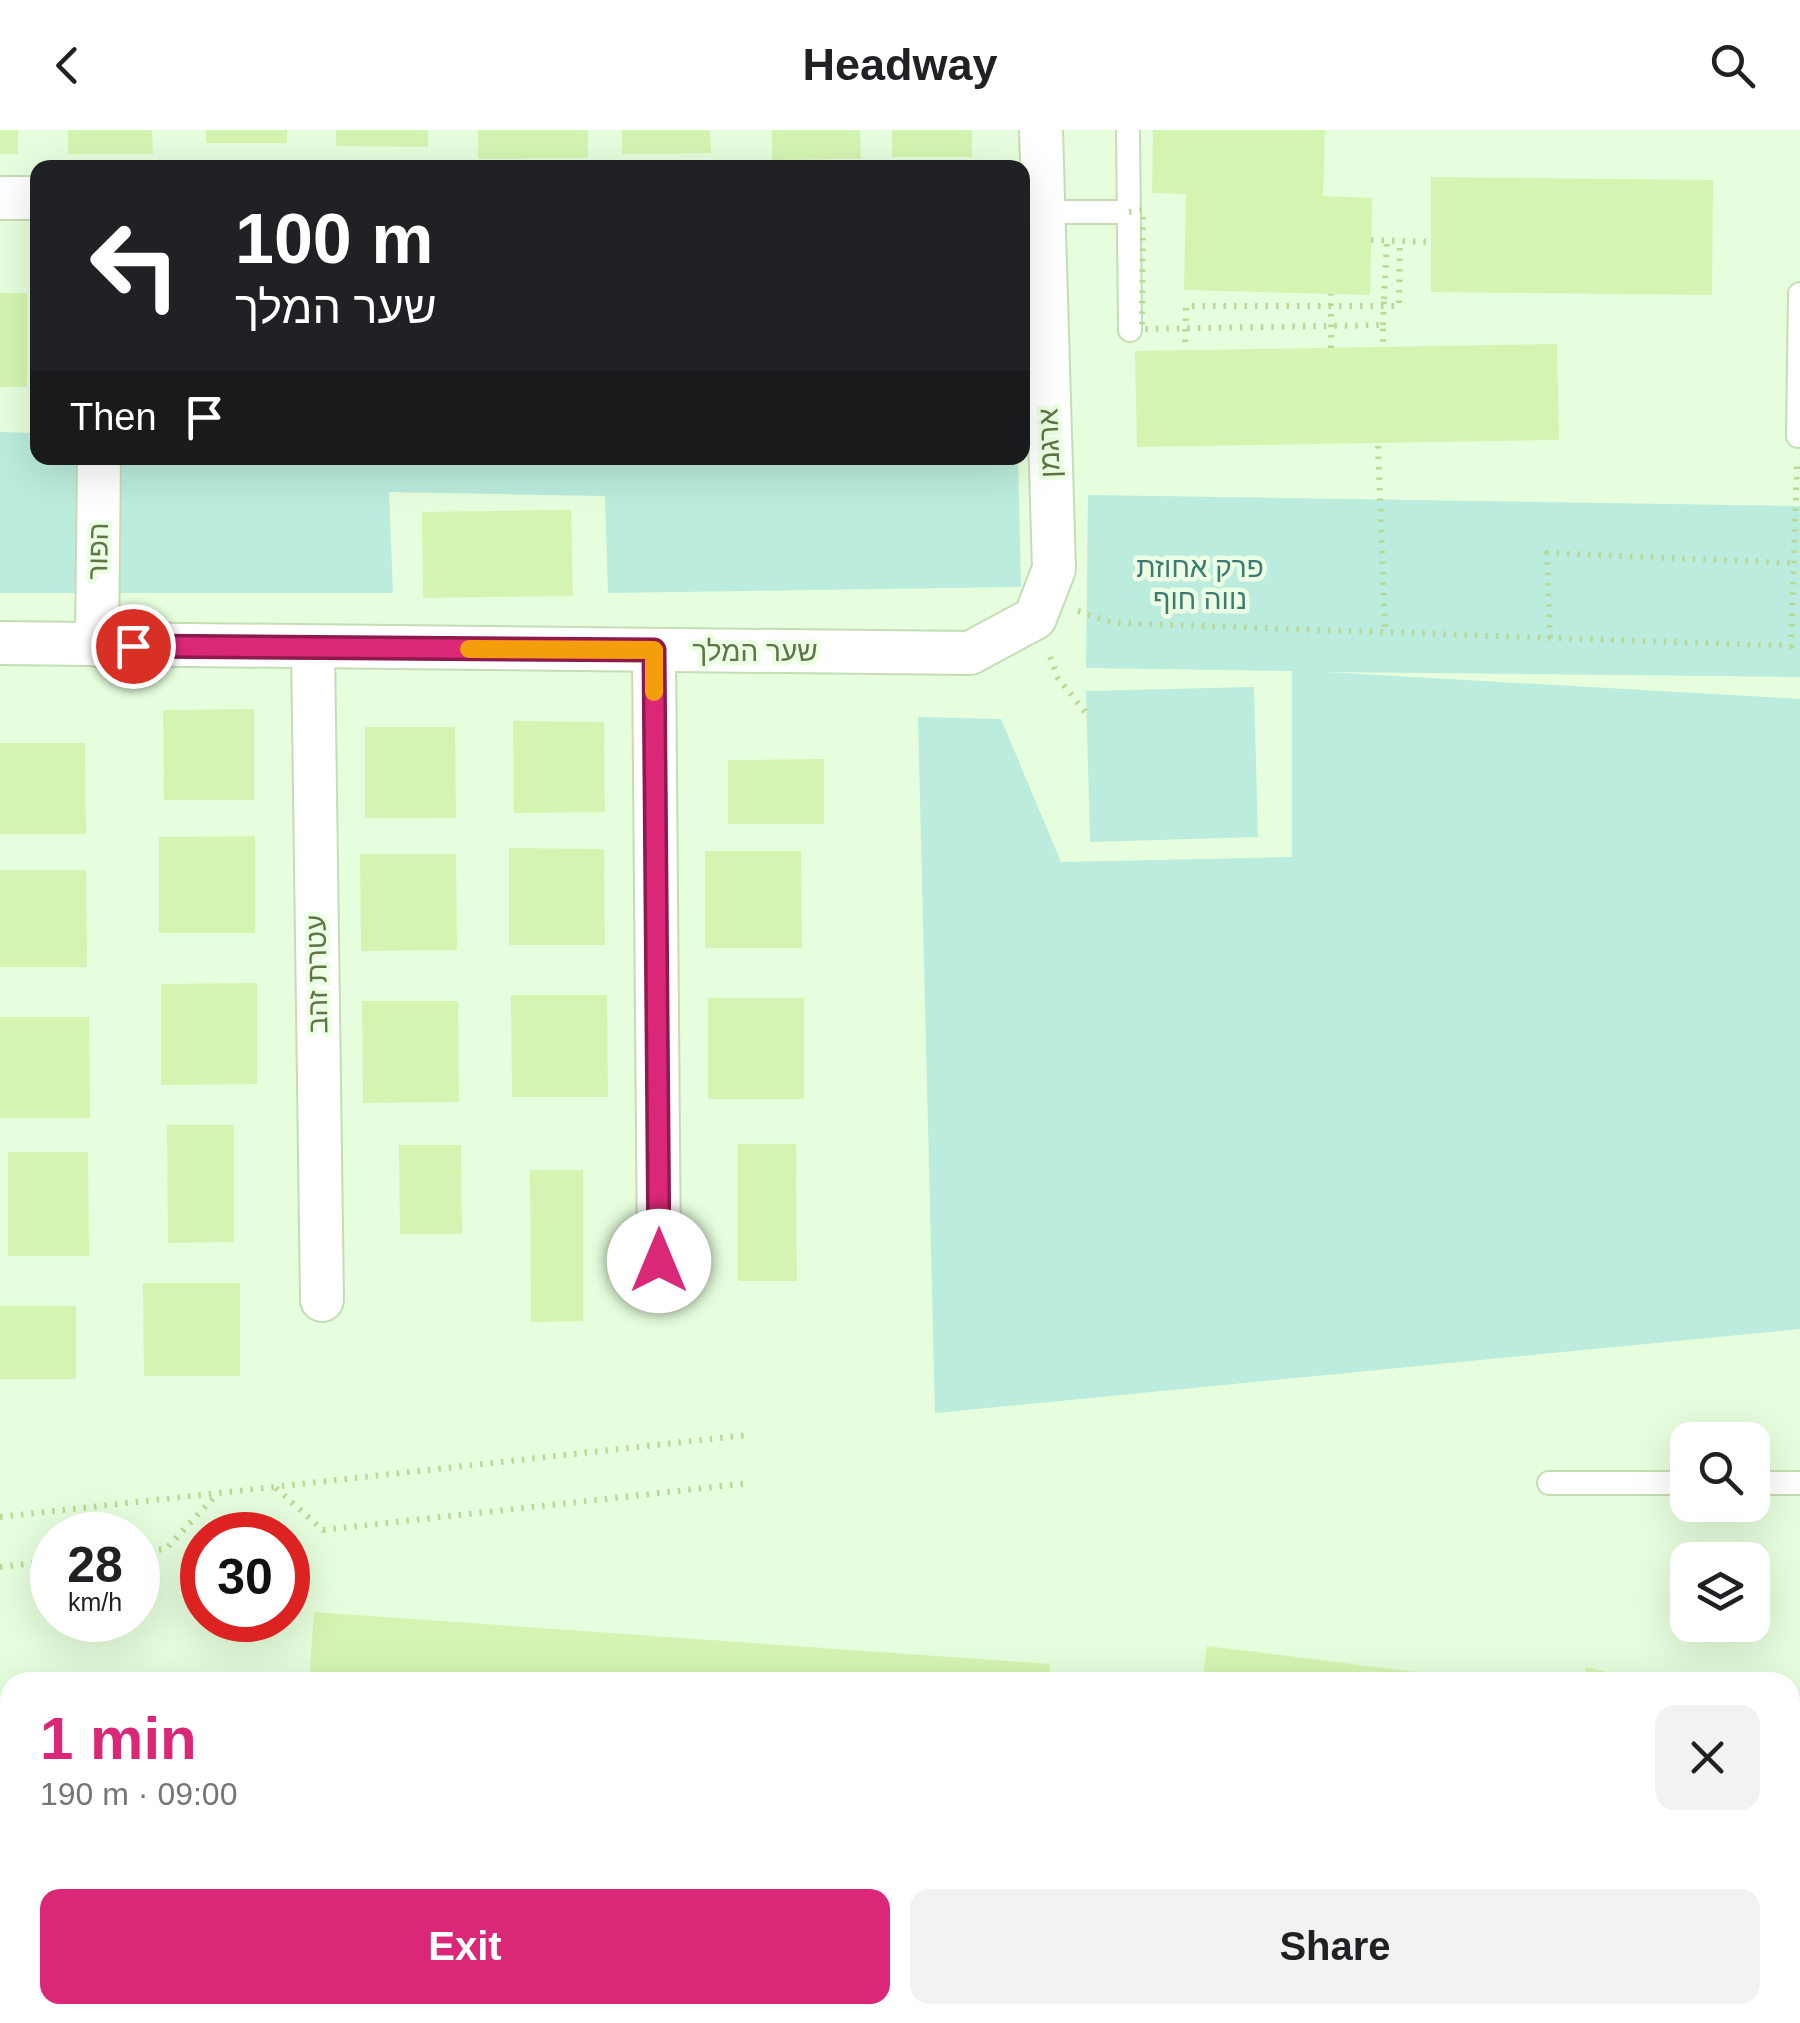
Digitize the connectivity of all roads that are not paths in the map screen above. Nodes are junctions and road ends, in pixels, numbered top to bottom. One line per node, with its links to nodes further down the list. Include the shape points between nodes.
1 (1041, 130): 5 (street, ארגמן)
2 (1128, 130): 6 (lane)
3 (0, 198): 4 (street)
4 (30, 198)
5 (1032, 211): 6 (lane); 15 (street, ארגמן, via 1054,569 1034,618)
6 (1130, 212): 8 (lane)
7 (1800, 294): 9 (lane)
8 (1130, 330)
9 (1798, 436)
10 (99, 465): 12 (street, הפור)
11 (0, 643): 12 (street, שער המלך)
12 (97, 645): 13 (street, שער המלך)
13 (313, 648): 14 (street, שער המלך); 17 (street, עטרת זהב)
14 (654, 650): 15 (street, שער המלך); 16 (street)
15 (970, 653)
16 (659, 1261)
17 (322, 1300)
18 (1549, 1483): 19 (lane)
19 (1670, 1483)
20 (1770, 1483): 21 (lane)
21 (1800, 1483)

